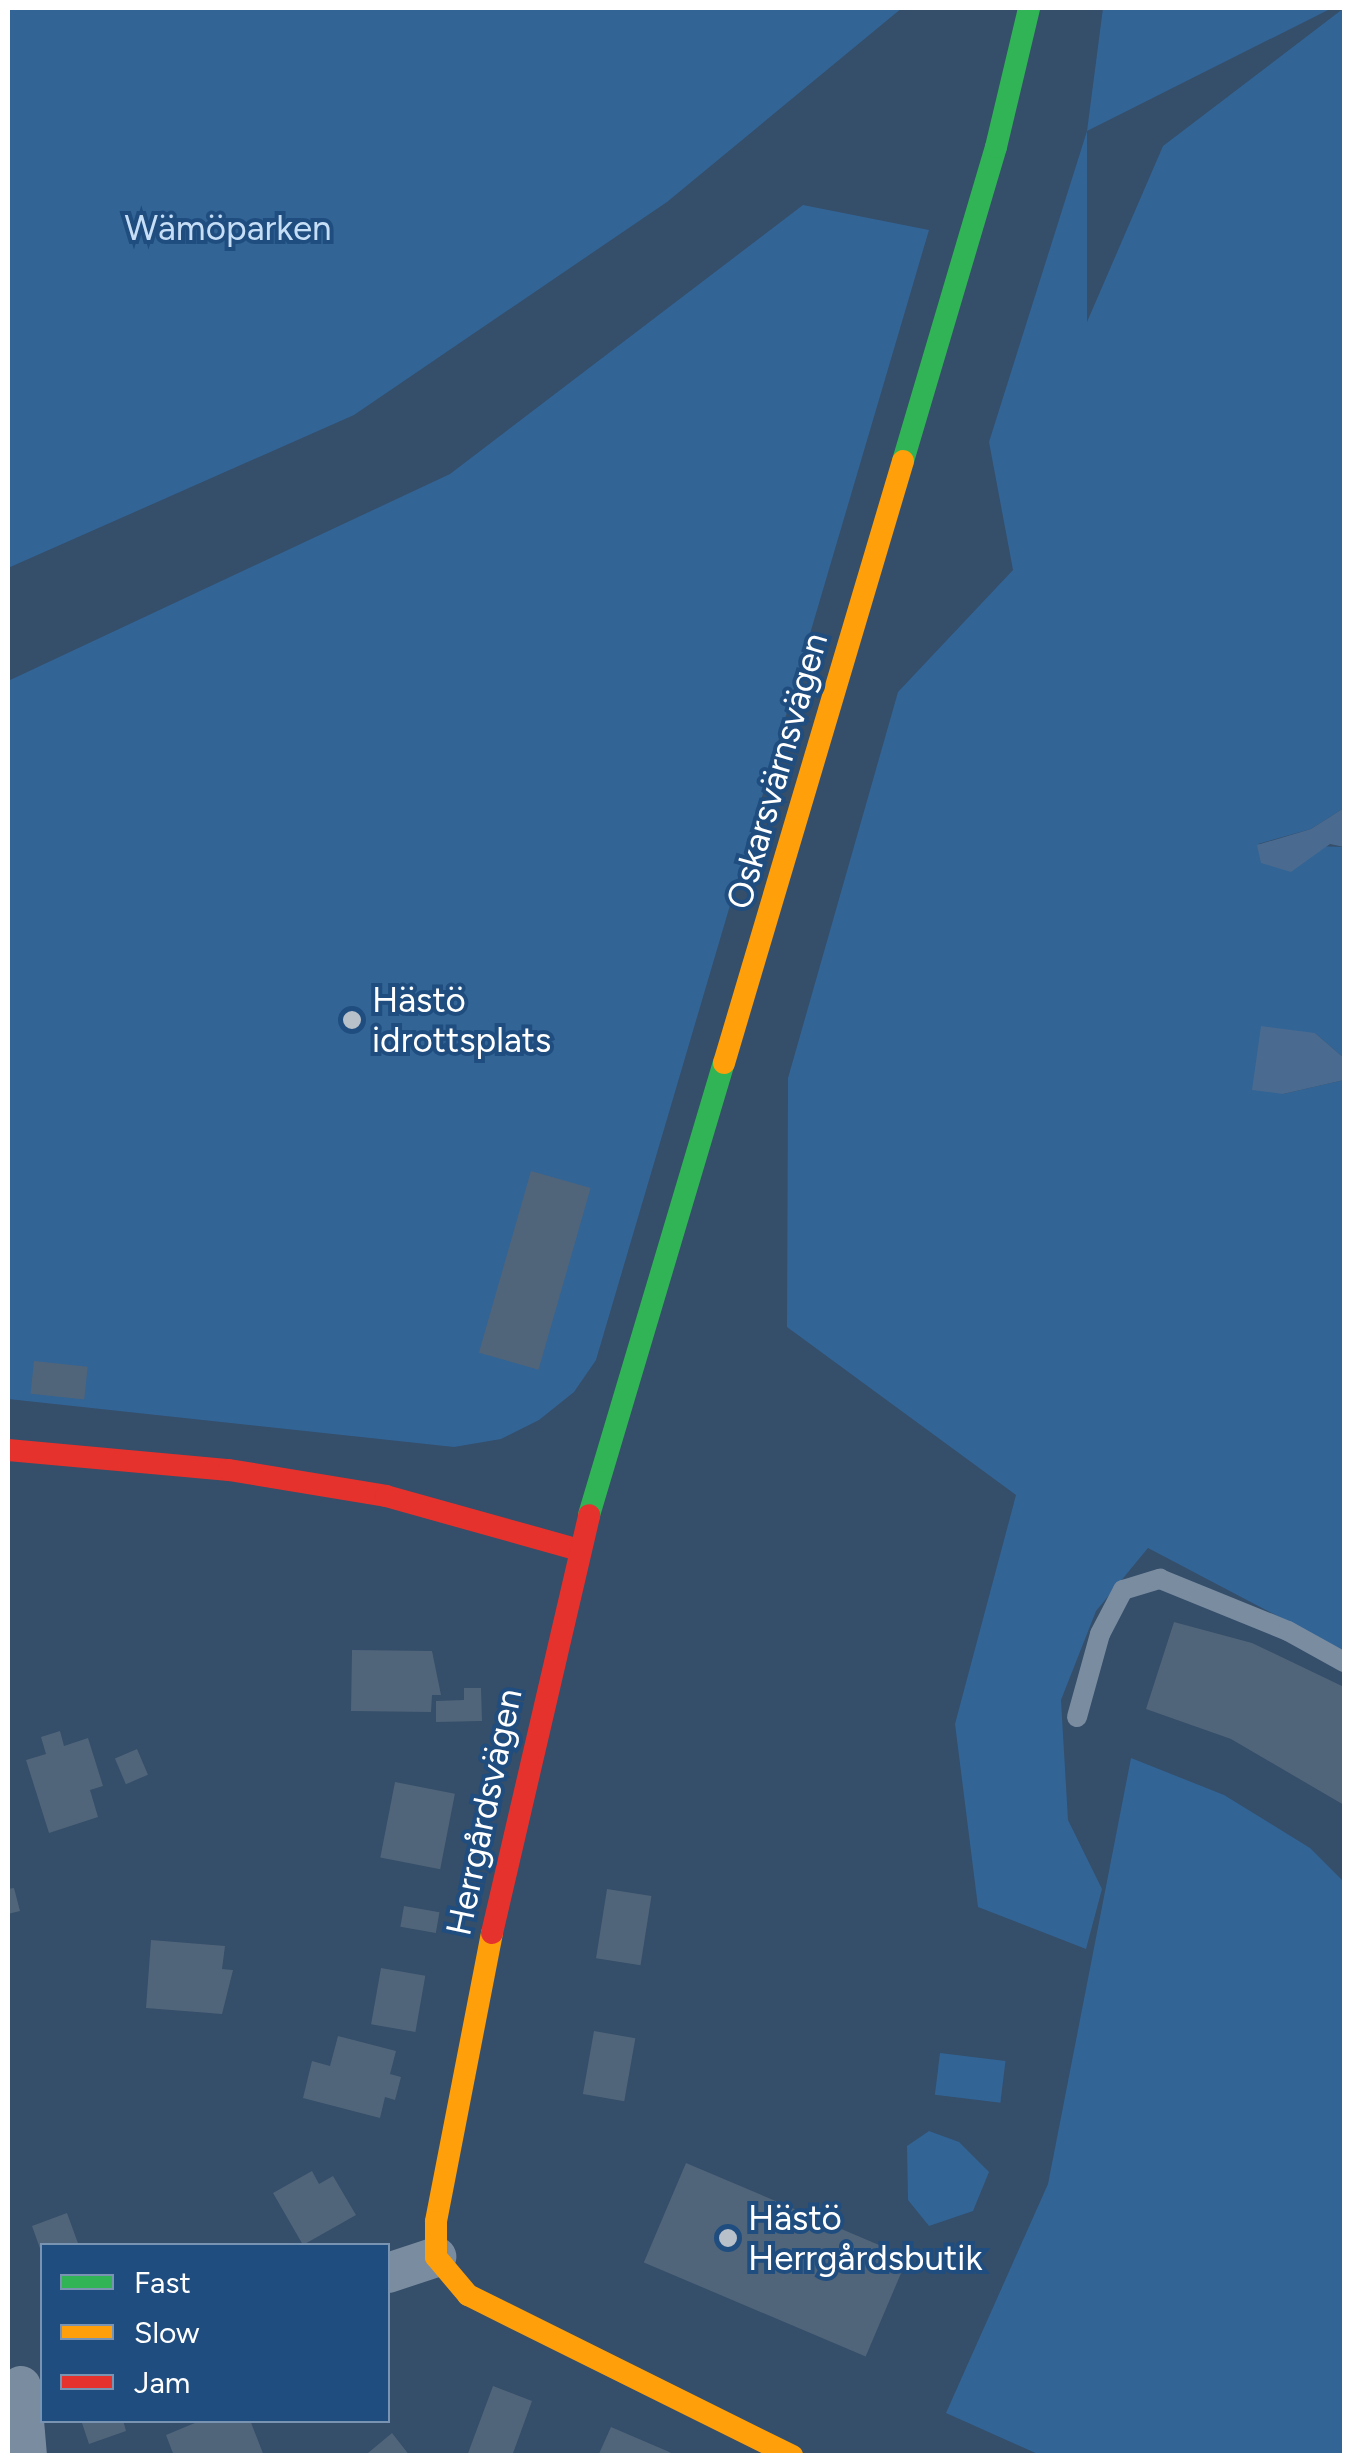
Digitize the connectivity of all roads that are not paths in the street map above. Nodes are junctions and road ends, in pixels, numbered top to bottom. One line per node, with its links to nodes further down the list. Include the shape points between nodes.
1 (1029, 8): 3 (street, Oskarsvärnsvägen, via 996,147)
2 (8, 1450): 3 (street, via 228,1470 386,1496)
3 (579, 1550): 6 (street, Herrgårdsvägen, via 509,1848 443,2174)
4 (1344, 1662): 5 (lane, via 1288,1631 1160,1580 1123,1590 1100,1634)
5 (1077, 1718)
6 (436, 2256): 7 (street); 10 (street, via 446,2275 492,2309)
7 (390, 2272)
8 (24, 2385): 9 (street)
9 (28, 2456)
10 (792, 2456)

